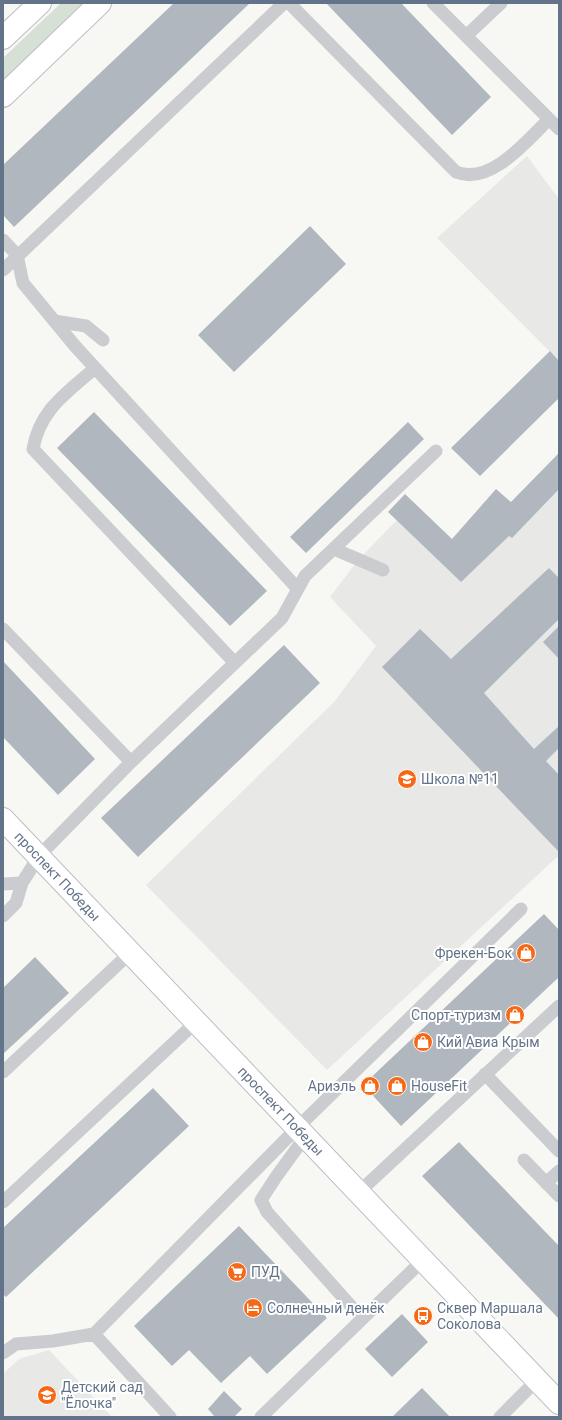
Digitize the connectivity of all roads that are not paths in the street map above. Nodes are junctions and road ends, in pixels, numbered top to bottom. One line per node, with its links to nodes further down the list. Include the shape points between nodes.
1 (40, 3): 8 (street)
2 (100, 3): 9 (street)
3 (284, 3): 13 (lane)
4 (289, 3): 10 (lane, via 456,172 465,176 484,172 502,163)
5 (433, 3): 7 (lane)
6 (501, 3): 7 (lane)
7 (466, 36): 10 (lane)
8 (3, 38)
9 (3, 96)
10 (549, 119): 11 (lane)
11 (559, 129)
12 (3, 240): 13 (lane)
13 (17, 255): 14 (lane); 15 (lane, via 23,283)
14 (3, 270)
15 (54, 321): 16 (lane, via 86,326); 17 (lane)
16 (103, 340)
17 (95, 368): 21 (lane); 23 (lane, via 45,415 36,432 33,449)
18 (436, 451): 19 (lane)
19 (334, 549): 20 (lane); 21 (lane, via 304,576)
20 (383, 570)
21 (297, 588): 23 (lane, via 282,618)
22 (3, 629): 24 (lane)
23 (235, 663): 24 (lane)
24 (131, 762): 26 (lane)
25 (3, 819): 26 (street, проспект Победы)
26 (40, 856): 27 (lane); 31 (street, проспект Победы)
27 (22, 883): 28 (lane); 30 (lane, via 16,903)
28 (3, 884)
29 (521, 909): 36 (lane)
30 (3, 916)
31 (130, 953): 33 (street, проспект Победы); 34 (lane)
32 (559, 1006): 35 (lane)
33 (196, 1022): 36 (street, проспект Победы); 43 (lane)
34 (3, 1072)
35 (486, 1074): 37 (lane); 41 (lane)
36 (301, 1133): 41 (street, проспект Победы); 45 (lane, via 261,1200 267,1212); 46 (lane)
37 (559, 1151)
38 (524, 1160): 40 (lane)
39 (559, 1171): 40 (lane)
40 (546, 1183): 42 (lane)
41 (359, 1192): 44 (street, проспект Победы)
42 (559, 1196)
43 (3, 1202)
44 (423, 1260): 45 (lane); 48 (street, проспект Победы)
45 (358, 1314): 51 (lane)
46 (94, 1334): 47 (lane, via 16,1344); 50 (lane)
47 (3, 1353)
48 (537, 1380): 49 (street, проспект Победы); 52 (lane)
49 (559, 1403)
50 (170, 1417)
51 (261, 1417)
52 (500, 1417)

